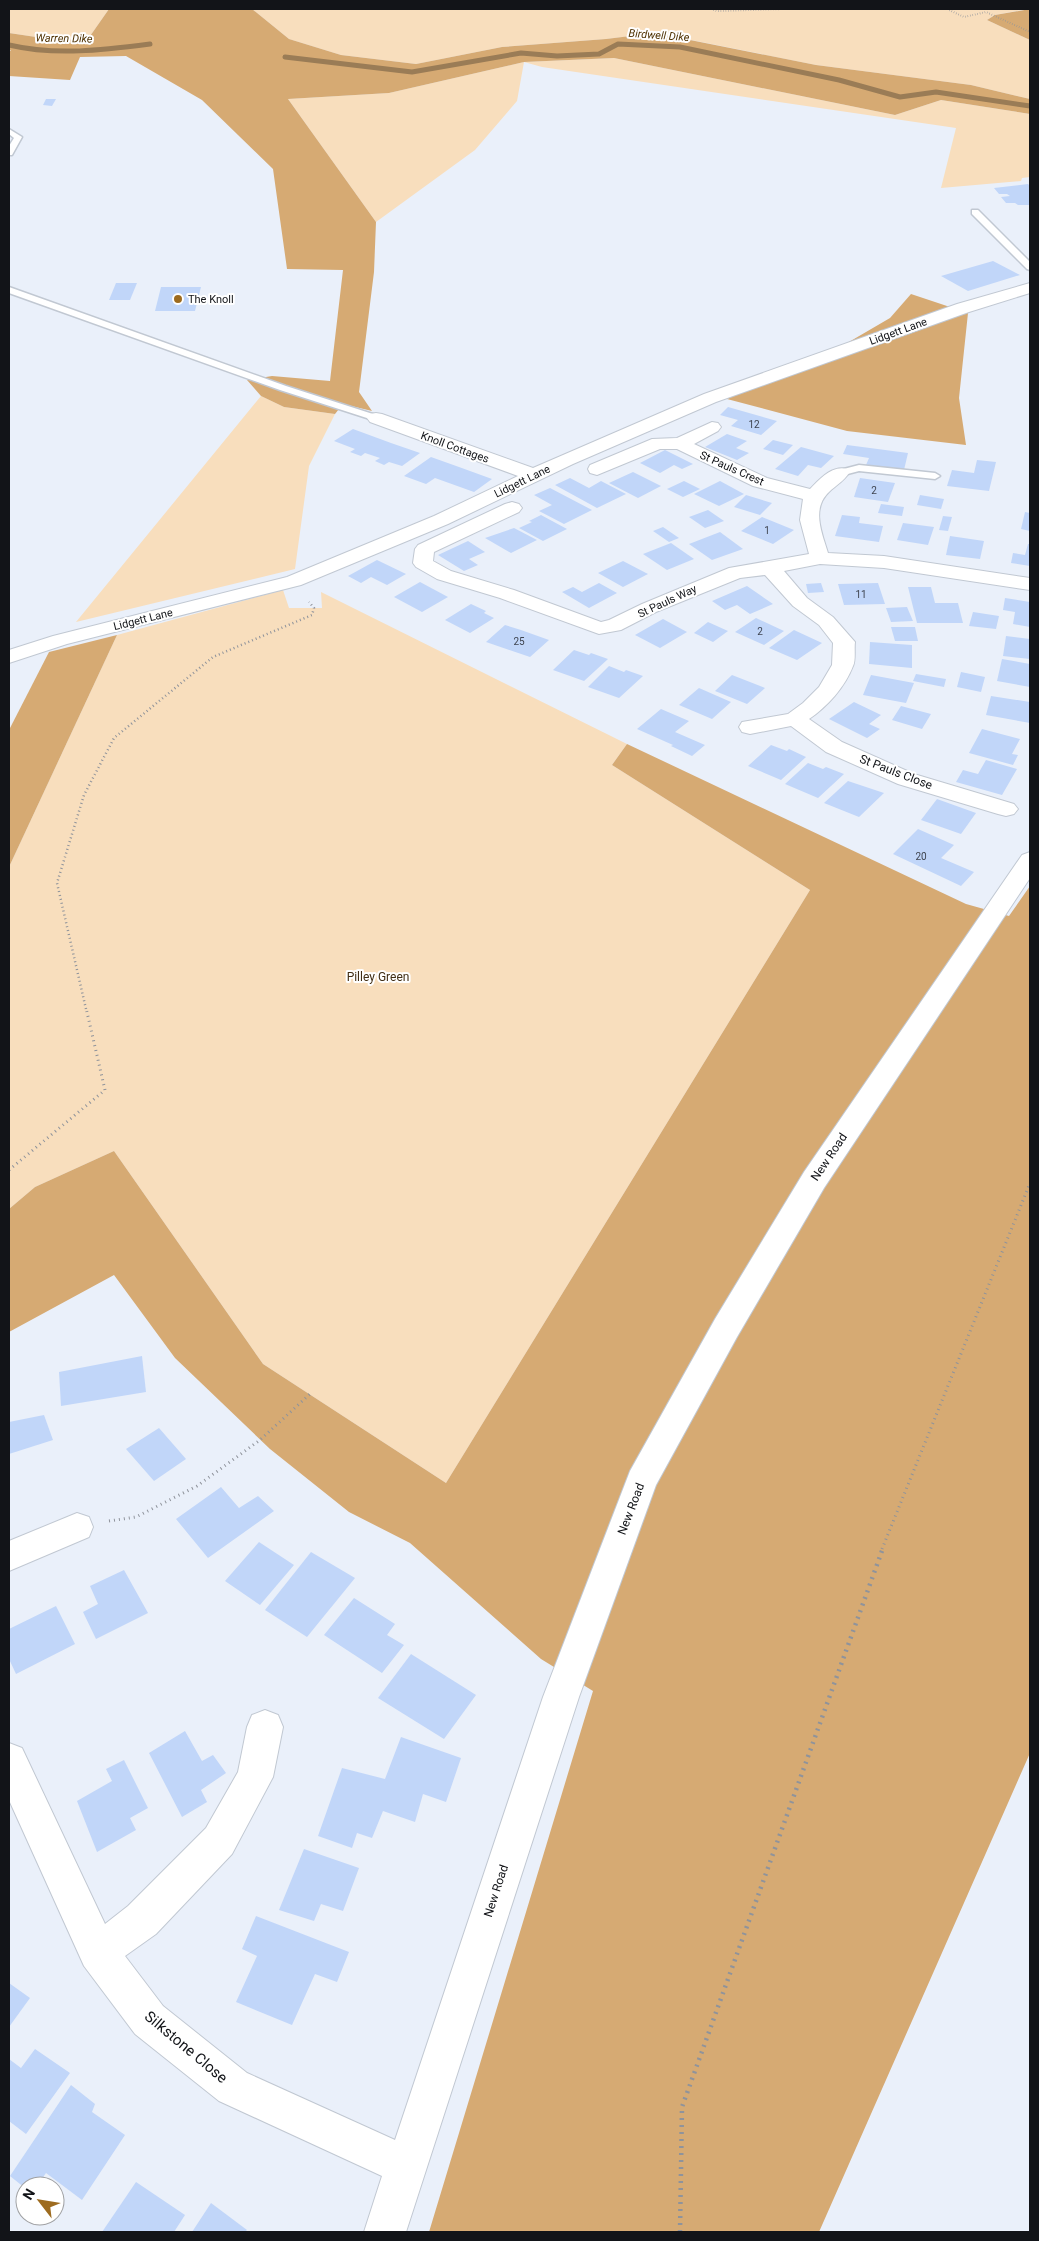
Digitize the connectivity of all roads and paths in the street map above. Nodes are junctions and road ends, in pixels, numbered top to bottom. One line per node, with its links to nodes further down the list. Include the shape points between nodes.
1 (711, 9): 2 (path)
2 (783, 9)
3 (947, 9): 4 (path, via 964,17 986,12)
4 (1030, 32)
5 (9, 131): 6 (lane, via 18,137)
6 (9, 153)
7 (975, 212): 8 (lane)
8 (1030, 267)
9 (1030, 288): 16 (street, Lidgett Lane, via 963,308 710,398)
10 (9, 290): 11 (lane)
11 (376, 418): 16 (street, Knoll Cottages)
12 (712, 427): 13 (street, St Pauls Crest)
13 (680, 444): 14 (street, St Pauls Crest, via 658,443); 18 (street, St Pauls Crest, via 760,482)
14 (598, 469)
15 (840, 473): 17 (lane, via 859,468); 18 (street)
16 (534, 475): 22 (street, Lidgett Lane, via 441,520)
17 (935, 476)
18 (814, 496): 20 (street, via 809,521)
19 (512, 508): 21 (street, St Pauls Way, via 425,549 423,563 444,575 599,628 614,626 657,604 736,572)
20 (820, 558): 21 (street, St Pauls Way); 23 (street, St Pauls Way, via 884,562)
21 (770, 568): 25 (street, via 800,602 826,621 844,642 843,665 828,690 812,708)
22 (294, 581): 24 (street, Lidgett Lane, via 60,640); 29 (path, via 314,608 312,615 213,657 114,738 84,795 57,883 105,1090)
23 (1030, 584)
24 (9, 657)
25 (795, 719): 26 (street); 27 (street, St Pauls Close, via 834,747 906,779)
26 (750, 727)
27 (1006, 810)
28 (1030, 860): 37 (street, New Road, via 814,1180 726,1328 641,1481 560,1697)
29 (9, 1170)
30 (1030, 1183): 39 (path, via 894,1516 682,2107)
31 (310, 1394): 32 (path, via 260,1440 197,1486 136,1517)
32 (76, 1527): 33 (street)
33 (9, 1556)
34 (265, 1726): 36 (street, via 255,1777 219,1841 142,1920)
35 (9, 1760): 36 (street, Silkstone Close)
36 (98, 1952): 37 (street, Silkstone Close, via 149,2020 233,2087)
37 (406, 2166): 38 (street, New Road)
38 (385, 2232)
39 (680, 2232)

